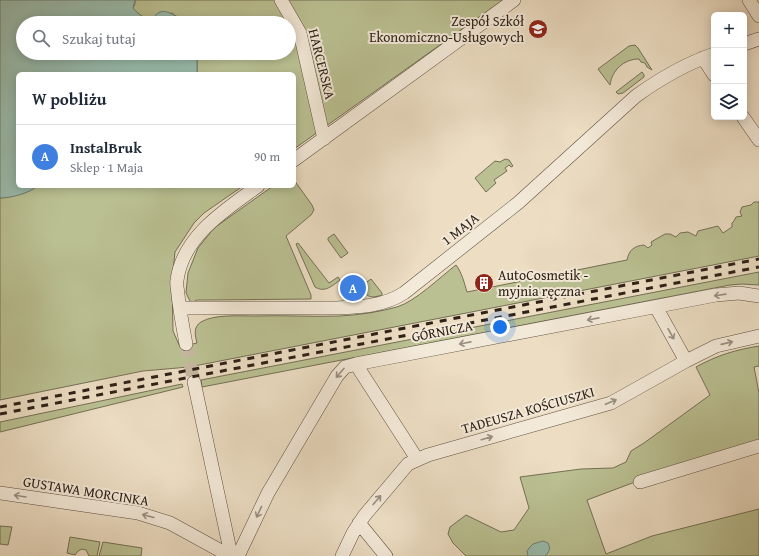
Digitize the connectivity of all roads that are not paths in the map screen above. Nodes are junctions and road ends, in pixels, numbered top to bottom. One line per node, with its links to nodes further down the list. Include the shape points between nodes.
1 (281, 0): 4 (street, HARCERSKA)
2 (514, 0): 11 (street)
3 (749, 0): 5 (street)
4 (290, 16)
5 (759, 16)
6 (296, 25): 11 (street, HARCERSKA, via 300,32)
7 (759, 39): 8 (street)
8 (747, 43)
9 (708, 56): 17 (street, 1 MAJA, via 670,73 636,96 509,210 404,293 391,300 359,307 338,308)
10 (745, 120): 12 (street)
11 (324, 139): 13 (street)
12 (759, 140)
13 (296, 159)
14 (255, 188): 17 (street, via 210,223 192,242 177,281)
15 (759, 296): 16 (street, GÓRNICZA, one-way to 16, via 730,293)
16 (656, 307): 20 (street, one-way to 20); 21 (street, GÓRNICZA, one-way to 21)
17 (180, 308): 19 (street)
18 (759, 336): 20 (street, TADEUSZA KOŚCIUSZKI, one-way to 18, via 716,346)
19 (186, 344)
20 (686, 361): 24 (street, TADEUSZA KOŚCIUSZKI, one-way to 20, via 611,403)
21 (356, 364): 24 (street); 30 (street, GÓRNICZA, one-way to 30, via 345,367 337,376 268,493)
22 (194, 382): 29 (street, via 230,550)
23 (759, 446): 25 (street)
24 (417, 459): 27 (street, TADEUSZA KOŚCIUSZKI, one-way to 24, via 408,464)
25 (640, 482)
26 (0, 493): 28 (street, GUSTAWA MORCINKA, one-way to 26, via 180,528 149,516)
27 (359, 523): 31 (street, TADEUSZA KOŚCIUSZKI); 32 (street)
28 (230, 556)
29 (234, 556)
30 (238, 556)
31 (342, 556)
32 (386, 556)

